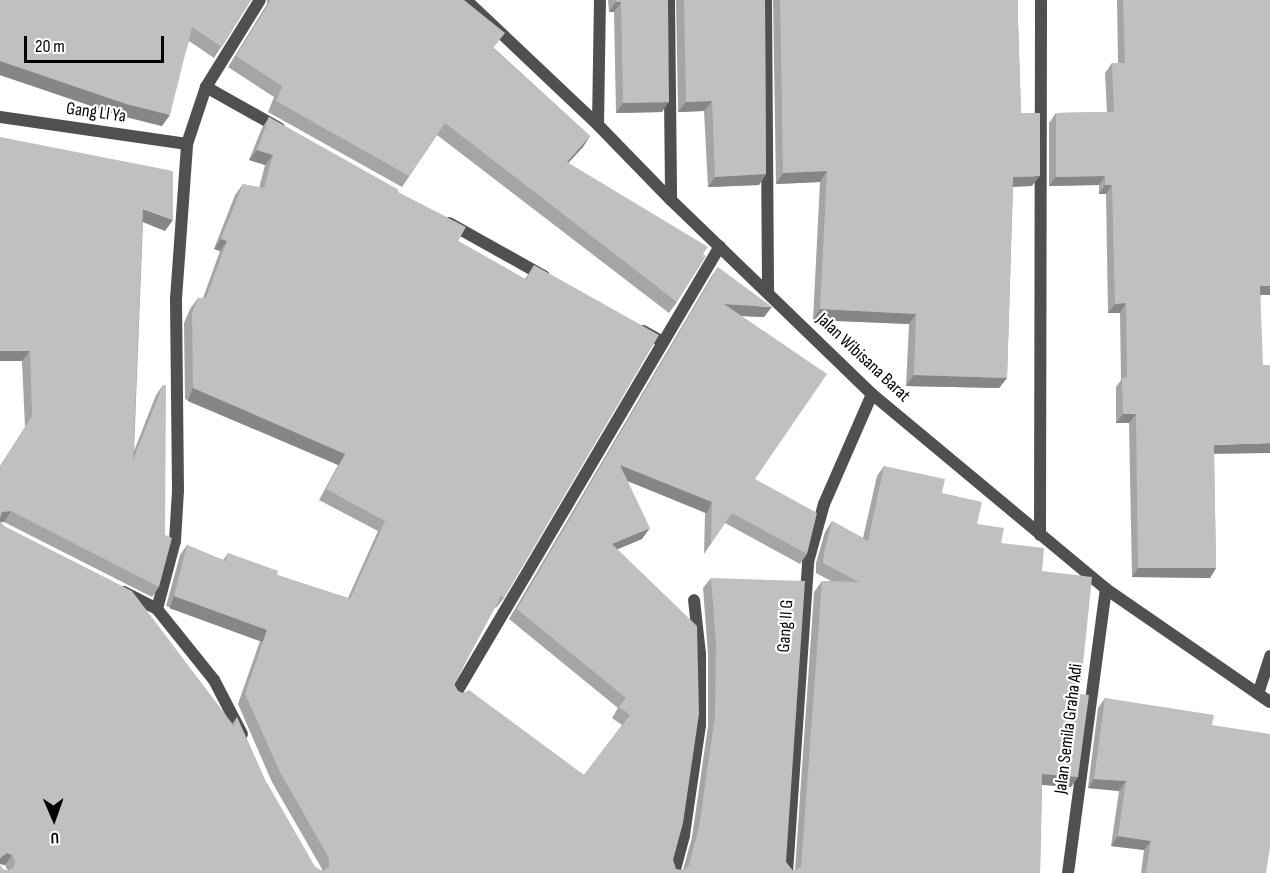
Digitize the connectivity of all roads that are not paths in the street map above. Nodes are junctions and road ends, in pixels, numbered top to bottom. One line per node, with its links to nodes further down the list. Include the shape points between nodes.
1 (260, 0): 7 (street)
2 (466, 0): 9 (street, Jalan Wibisana Barat)
3 (600, 0): 9 (street)
4 (669, 0): 12 (street)
5 (766, 0): 16 (street)
6 (1041, 0): 20 (street)
7 (206, 87): 10 (street); 11 (street)
8 (0, 117): 11 (street, Gang Ll Ya)
9 (598, 124): 12 (street, Jalan Wibisana Barat)
10 (289, 134)
11 (187, 144): 24 (street, via 176,299 175,541)
12 (670, 200): 14 (street, Jalan Wibisana Barat)
13 (435, 214): 15 (street)
14 (720, 246): 16 (street, Jalan Wibisana Barat); 18 (street)
15 (559, 284)
16 (768, 292): 19 (street, Jalan Wibisana Barat)
17 (632, 324): 18 (street)
18 (663, 342): 27 (street)
19 (872, 394): 20 (street, Jalan Wibisana Barat); 31 (street, Gang II G, via 824,504 808,562)
20 (1040, 535): 22 (street, Jalan Wibisana Barat)
21 (115, 588): 24 (street)
22 (1106, 589): 26 (street, Jalan Wibisana Barat); 32 (street, Jalan Semila Graha Adi)
23 (694, 600): 30 (street, via 700,724)
24 (157, 609): 29 (street, via 214,680)
25 (1270, 656): 26 (street)
26 (1258, 693): 28 (street, Jalan Wibisana Barat)
27 (455, 694)
28 (1270, 702)
29 (246, 742)
30 (675, 873)
31 (787, 873)
32 (1068, 873)

